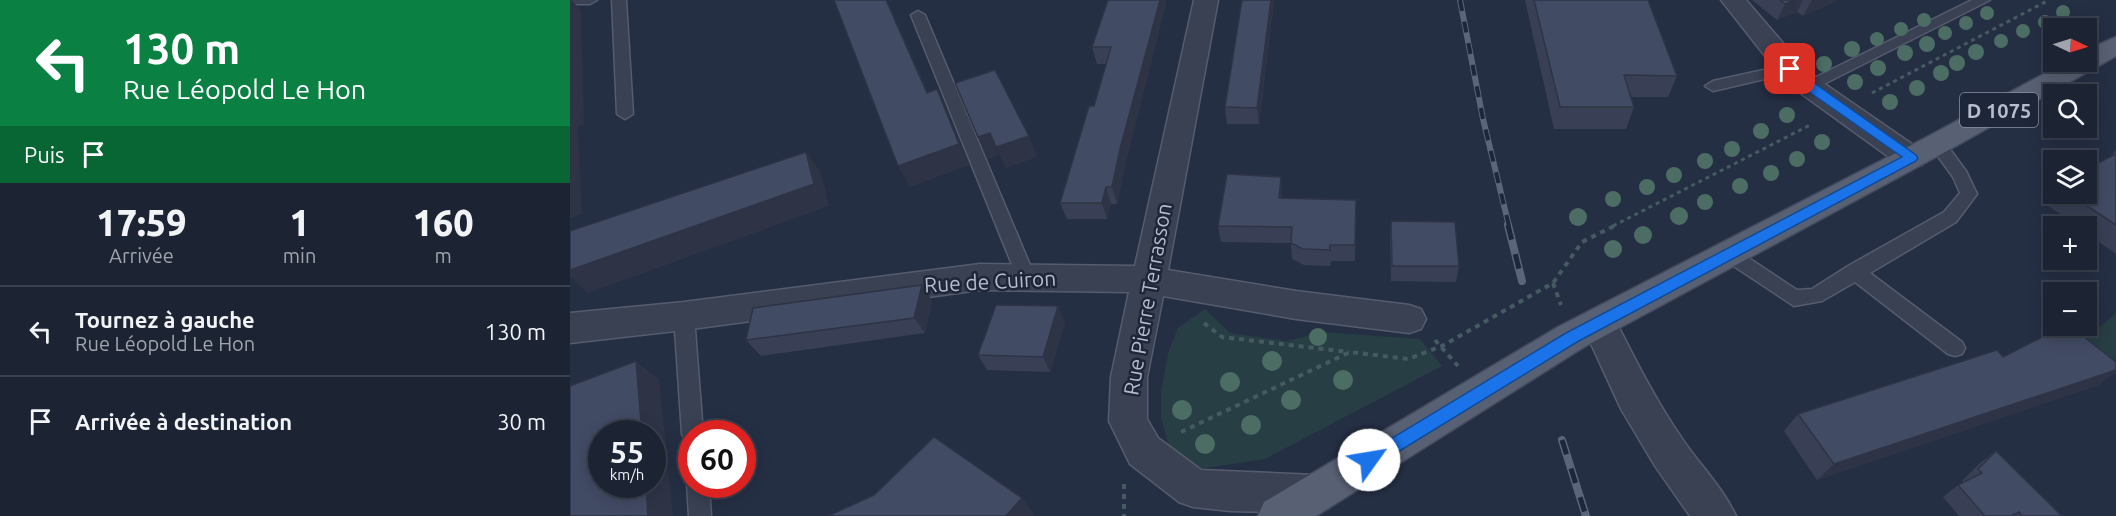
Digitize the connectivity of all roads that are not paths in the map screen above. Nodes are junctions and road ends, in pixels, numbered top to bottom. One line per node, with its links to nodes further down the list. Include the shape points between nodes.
1 (570, 0): 2 (lane)
2 (590, 0)
3 (619, 0): 13 (lane)
4 (1206, 0): 18 (street, Rue Pierre Terrasson)
5 (1733, 0): 11 (street)
6 (1983, 0): 11 (lane)
7 (918, 15): 17 (lane)
8 (2116, 45): 9 (main road, D 1075)
9 (2097, 55)
10 (2066, 72): 14 (main road, D 1075)
11 (1800, 78): 12 (lane); 14 (street, via 1842,109)
12 (1713, 86)
13 (625, 114)
14 (1924, 151): 15 (main road, D 1075); 16 (lane, via 1960,175 1969,195 1950,217)
15 (1729, 254): 16 (lane, via 1794,298 1815,296); 21 (main road, D 1075)
16 (1854, 271): 23 (lane)
17 (1026, 277): 18 (street, Rue de Cuiron, via 1097,277); 19 (street, Rue de Cuiron, via 980,277)
18 (1165, 283): 20 (street, Rue de Cuiron); 25 (street, Rue Pierre Terrasson, via 1129,388 1128,420 1144,452 1193,488)
19 (684, 316): 22 (street, Rue de Cuiron); 24 (lane)
20 (1409, 319)
21 (1600, 324): 25 (main road, D 1075, via 1525,364); 29 (street, via 1634,397)
22 (570, 328)
23 (1955, 348)
24 (692, 420)
25 (1315, 494): 28 (main road, D 1075)
26 (699, 498): 27 (lane)
27 (700, 516)
28 (1279, 516)
29 (1715, 516)

